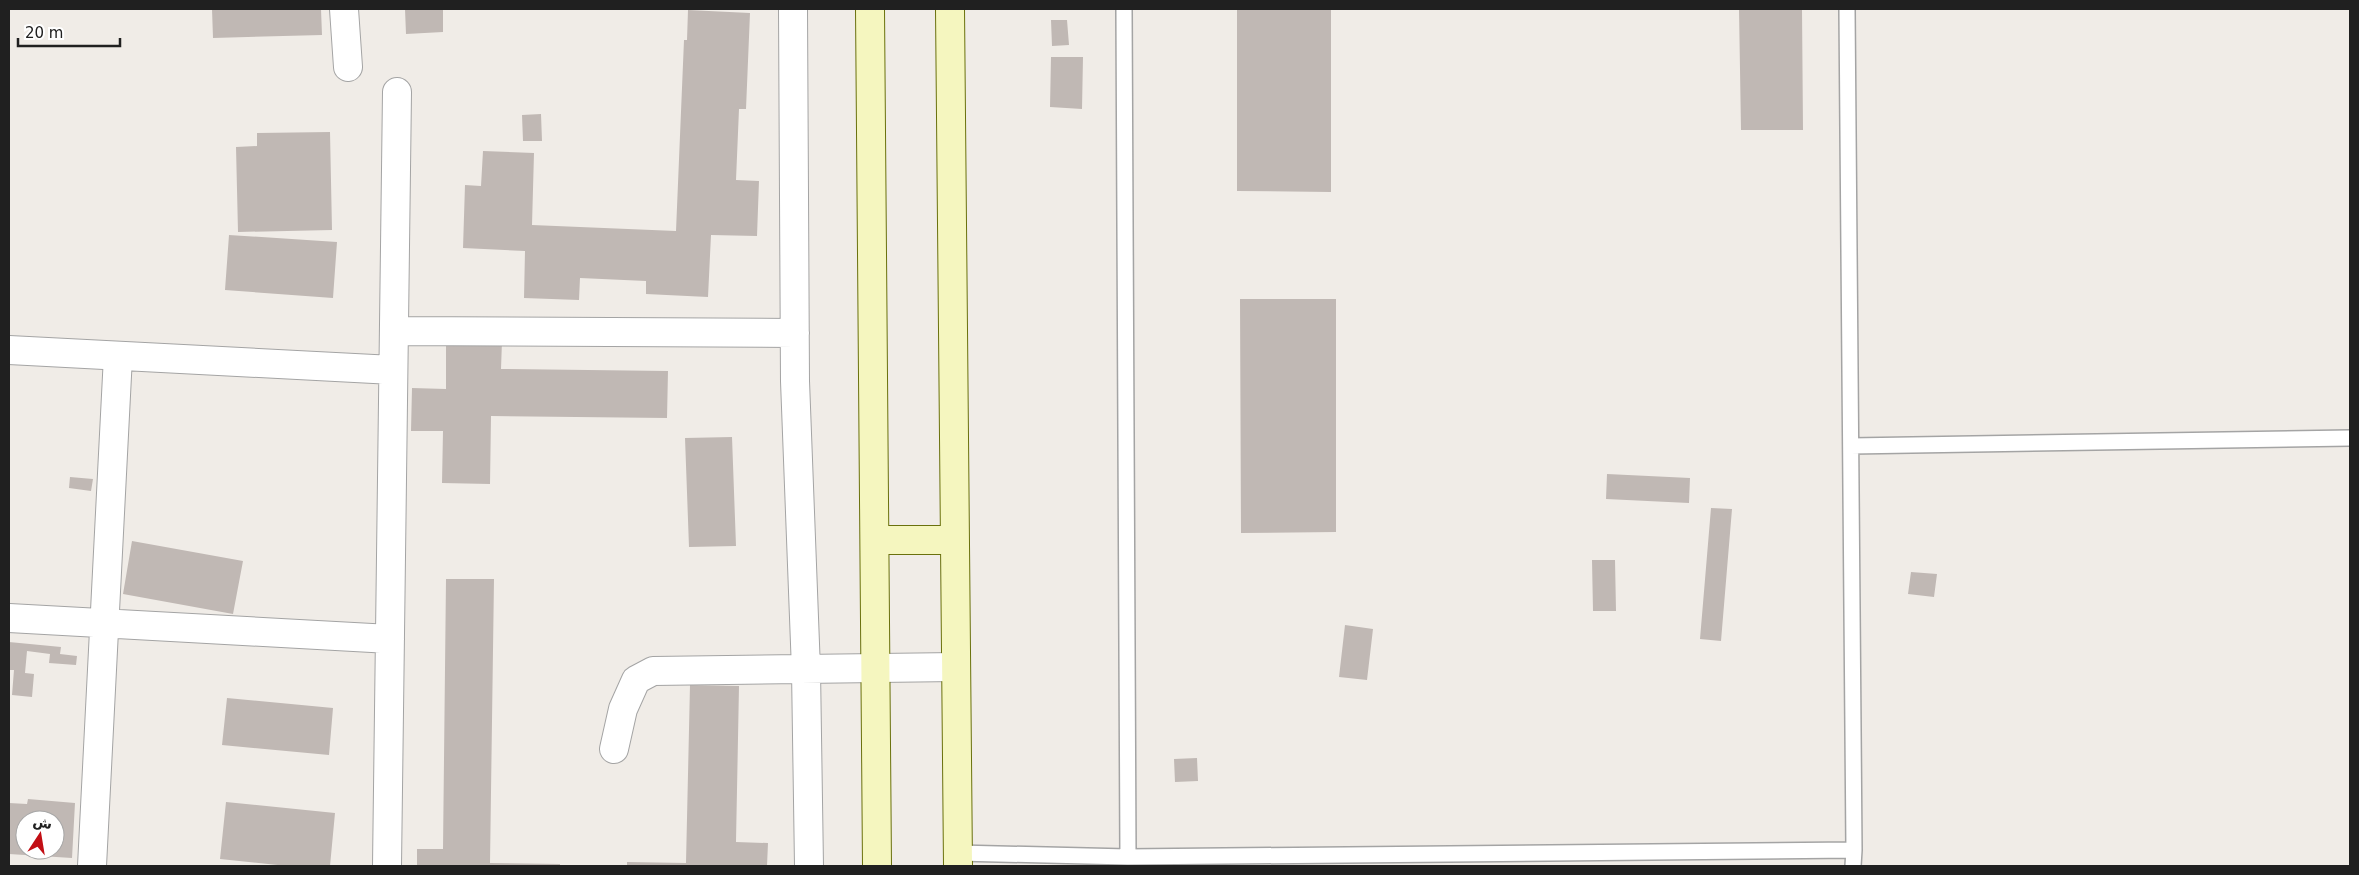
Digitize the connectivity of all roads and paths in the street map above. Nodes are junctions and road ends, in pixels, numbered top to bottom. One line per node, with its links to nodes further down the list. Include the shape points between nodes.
1 (344, 9): 7 (street)
2 (794, 9): 10 (street)
3 (870, 9): 16 (street)
4 (950, 9): 17 (street)
5 (1124, 9): 26 (lane)
6 (1847, 9): 15 (lane)
7 (348, 67)
8 (397, 92): 9 (street)
9 (394, 331): 10 (street); 13 (street)
10 (795, 334): 23 (street)
11 (9, 350): 12 (street)
12 (118, 356): 13 (street); 19 (street)
13 (393, 370): 20 (street)
14 (2350, 438): 15 (lane)
15 (1851, 446): 25 (lane)
16 (876, 540): 17 (street); 21 (street)
17 (955, 540): 22 (street)
18 (9, 618): 19 (street)
19 (104, 623): 20 (street); 28 (street)
20 (390, 639): 29 (street)
21 (877, 667): 22 (street); 23 (street); 31 (street)
22 (956, 667): 27 (street)
23 (806, 670): 24 (street, via 653,671 636,680 623,709); 30 (street)
24 (614, 749)
25 (1854, 850): 26 (lane); 32 (lane)
26 (1128, 857): 27 (lane)
27 (958, 860)
28 (92, 866)
29 (387, 866)
30 (809, 866)
31 (877, 866)
32 (1854, 866)

